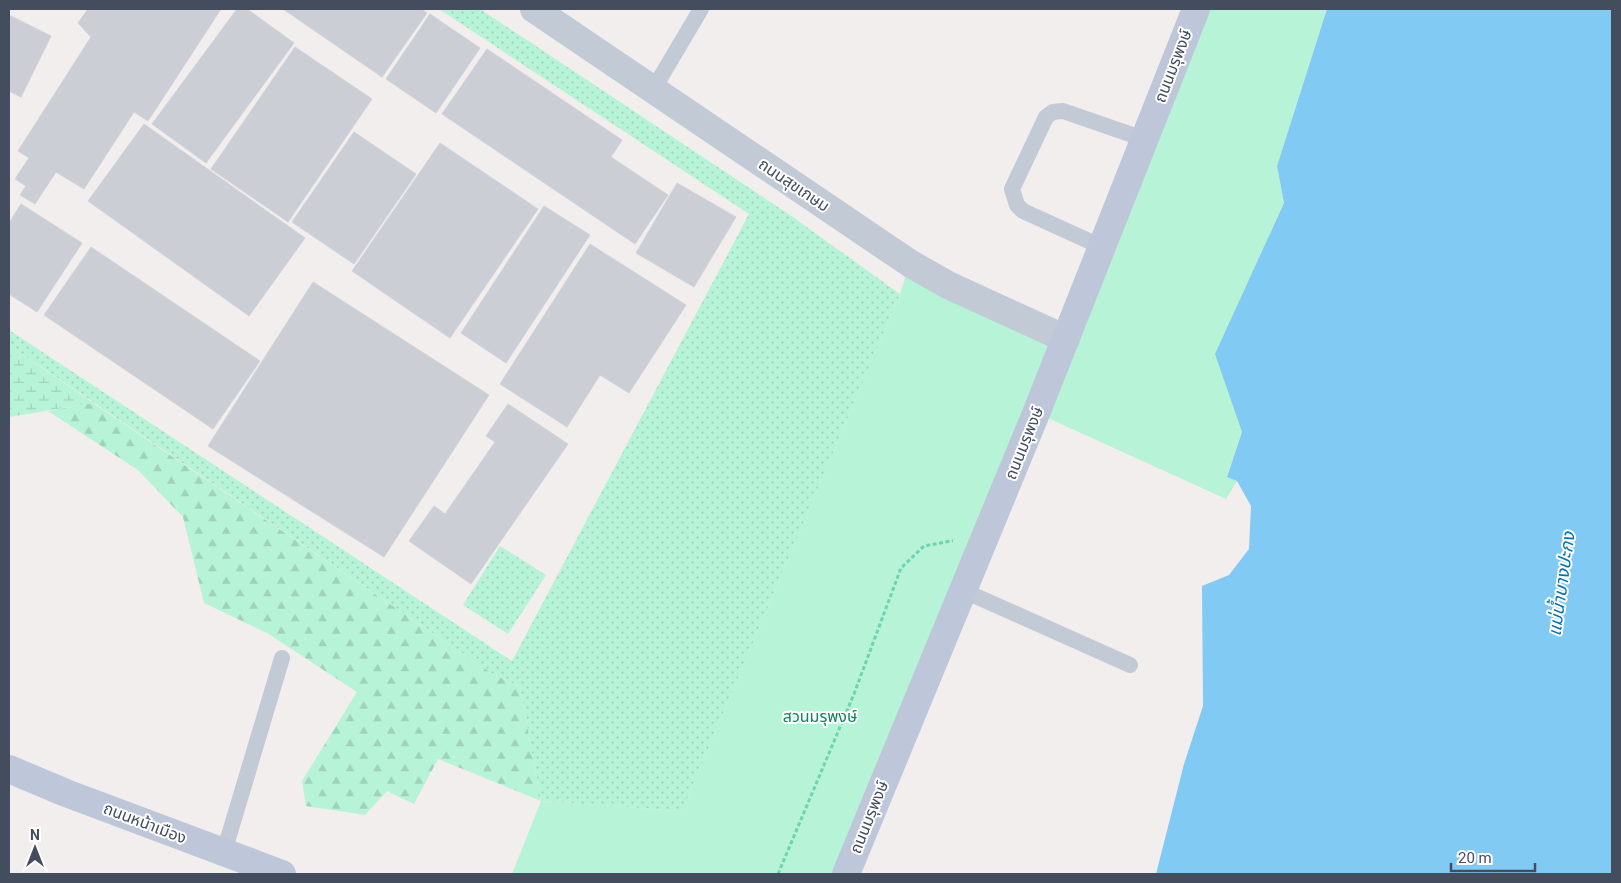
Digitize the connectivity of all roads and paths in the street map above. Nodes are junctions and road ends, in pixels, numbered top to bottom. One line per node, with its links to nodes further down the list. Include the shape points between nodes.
1 (534, 9): 4 (street, ถนนสุขเกษม)
2 (701, 9): 4 (lane)
3 (1196, 9): 5 (main road, ถนนมรุพงษ์)
4 (653, 90): 7 (street, ถนนสุขเกษม, via 911,264 948,285)
5 (1144, 139): 6 (main road, ถนนมรุพงษ์); 6 (lane, via 1063,111 1053,112 1046,117 1012,189 1023,211)
6 (1102, 247): 7 (main road, ถนนมรุพงษ์)
7 (1066, 339): 8 (main road, ถนนมรุพงษ์)
8 (980, 551): 9 (main road, ถนนมรุพงษ์); 15 (path, via 951,541 924,546 901,568 854,694)
9 (962, 590): 11 (lane); 16 (main road, ถนนมรุพงษ์)
10 (282, 658): 13 (lane)
11 (1130, 665)
12 (9, 769): 13 (main road, ถนนหน้าเมือง)
13 (224, 852): 14 (main road, ถนนหน้าเมือง)
14 (282, 874)
15 (778, 874)
16 (846, 874)

